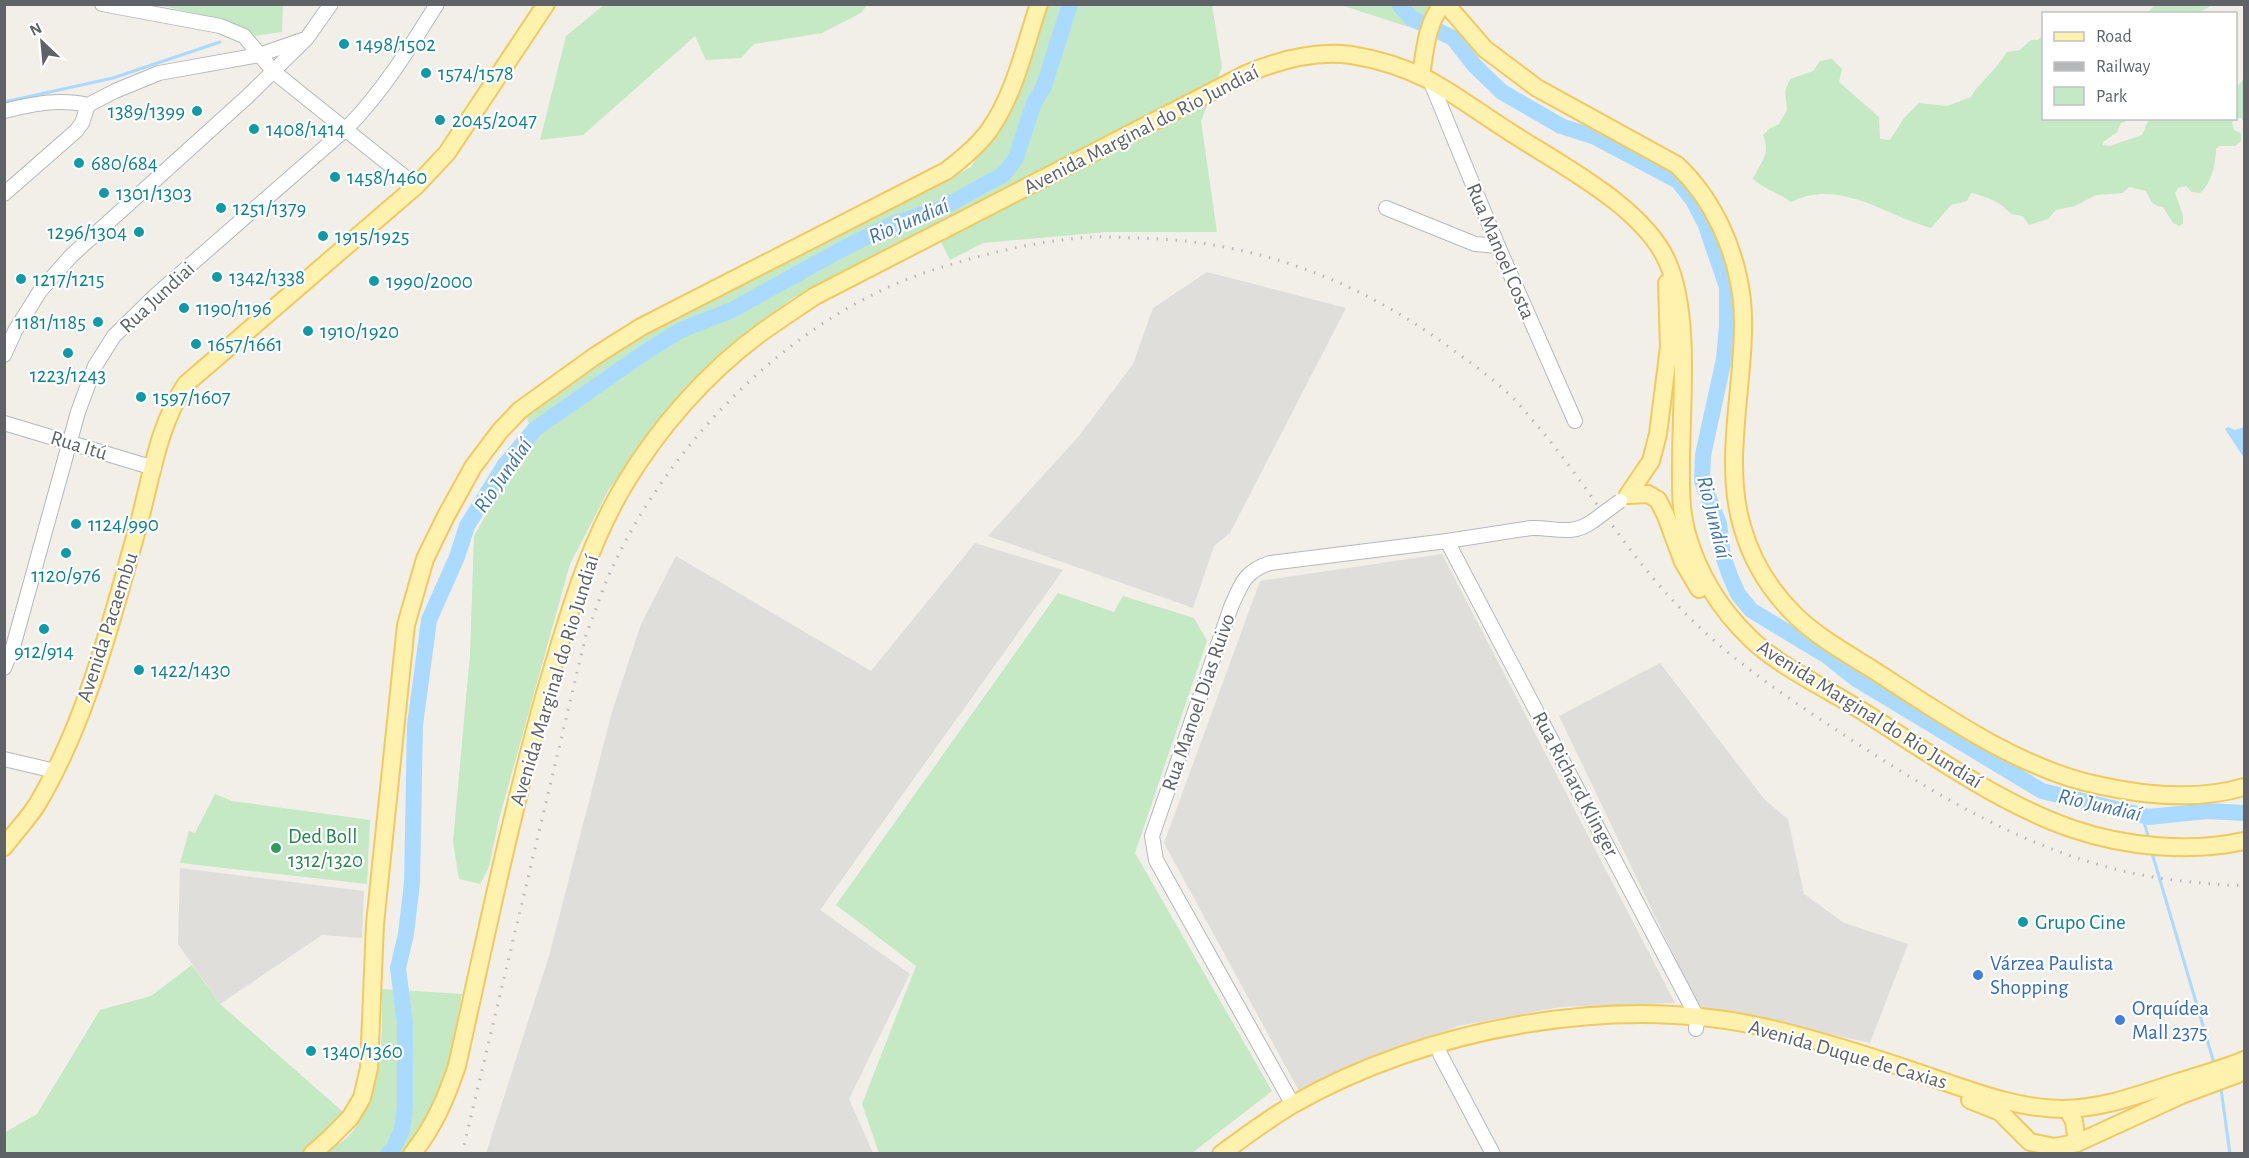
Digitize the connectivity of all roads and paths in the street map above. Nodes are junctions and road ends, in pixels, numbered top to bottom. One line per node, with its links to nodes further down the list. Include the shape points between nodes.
1 (102, 4): 8 (street, via 220,26 244,36)
2 (331, 4): 7 (street)
3 (437, 4): 13 (street, Rua Jundiai, via 398,68)
4 (546, 4): 14 (main road, Avenida Pacaembu, via 447,153)
5 (1039, 4): 42 (main road, via 1008,94 989,129 962,160 682,304 604,350 520,410 473,467 425,559 406,625 375,924 369,1068 362,1098 350,1118)
6 (1440, 7): 10 (main road, via 1424,51); 30 (main road, Avenida Marginal do Rio Jundiaí, via 1485,49 1537,88 1677,165 1695,182 1713,210 1730,251 1742,299 1733,446 1741,525 1763,575 1796,616 1955,721 2058,774 2139,792 2190,794)
7 (307, 38): 8 (street); 9 (street)
8 (259, 55): 9 (street); 11 (street, via 159,73)
9 (274, 72): 13 (street); 19 (street, via 71,256 40,291)
10 (1425, 78): 17 (street, Rua Manoel Costa); 18 (main road, Avenida Marginal do Rio Jundiaí, via 1619,204 1645,228); 43 (main road, Avenida Marginal do Rio Jundiaí, via 1352,55 1322,53 1253,71 815,296 761,333 706,380 663,430 624,486 580,577 525,766 457,1066 447,1097)
11 (88, 105): 12 (street, via 52,101); 15 (street, via 76,131)
12 (4, 111)
13 (347, 128): 14 (street); 22 (street, Rua Jundiai, via 114,336 95,366)
14 (416, 186): 23 (main road, Avenida Pacaembu, via 186,384 163,430)
15 (4, 194)
16 (1386, 208): 17 (street, via 1475,244)
17 (1498, 246): 20 (street, Rua Manoel Costa)
18 (1666, 258): 24 (main road, via 1669,347 1658,434 1651,461); 26 (main road, Avenida Marginal do Rio Jundiaí, via 1681,322 1681,483 1686,532 1703,576)
19 (4, 355)
20 (1575, 421)
21 (4, 423): 22 (street, Rua Itú)
22 (69, 441): 23 (street, Rua Itú); 27 (street, Rua Jundiai, via 33,578)
23 (154, 468): 29 (main road, Avenida Pacaembu, via 101,653)
24 (1624, 498): 25 (street, Rua Manoel Dias Ruivo, bridge, via 1576,530 1531,528); 26 (main road, via 1648,494 1658,500 1694,582 1718,614)
25 (1447, 541): 33 (street, Rua Richard Klinger); 37 (street, Rua Manoel Dias Ruivo, via 1270,563 1248,574 1231,607 1152,836 1156,860)
26 (1750, 639): 31 (main road, Avenida Marginal do Rio Jundiaí, via 2037,816 2124,841 2199,846)
27 (4, 668)
28 (4, 759): 29 (street)
29 (55, 771): 32 (main road, Avenida Pacaembu, via 37,805)
30 (2244, 787)
31 (2244, 841)
32 (4, 846)
33 (1697, 1023): 34 (main road, Avenida Duque de Caxias, via 1566,1029); 37 (main road, Avenida Duque de Caxias, via 1611,1016 1566,1018 1502,1029 1393,1059); 38 (main road, Avenida Duque de Caxias, via 1770,1029); 40 (main road, Avenida Duque de Caxias, via 1775,1040 1988,1106 2000,1112)
34 (1440, 1054): 45 (main road, Avenida Duque de Caxias, via 1351,1088 1299,1115); 46 (street)
35 (2244, 1060): 39 (main road, Avenida Duque de Caxias, via 2107,1104)
36 (2244, 1071): 41 (main road, via 2184,1094)
37 (1293, 1105): 44 (main road, Avenida Duque de Caxias)
38 (2029, 1106): 39 (main road, Avenida Duque de Caxias); 40 (main road, via 2018,1120)
39 (2067, 1109): 41 (main road, via 2074,1121)
40 (2029, 1142): 41 (main road)
41 (2075, 1148)
42 (312, 1154)
43 (412, 1154)
44 (1221, 1154)
45 (1239, 1154)
46 (1493, 1154)

